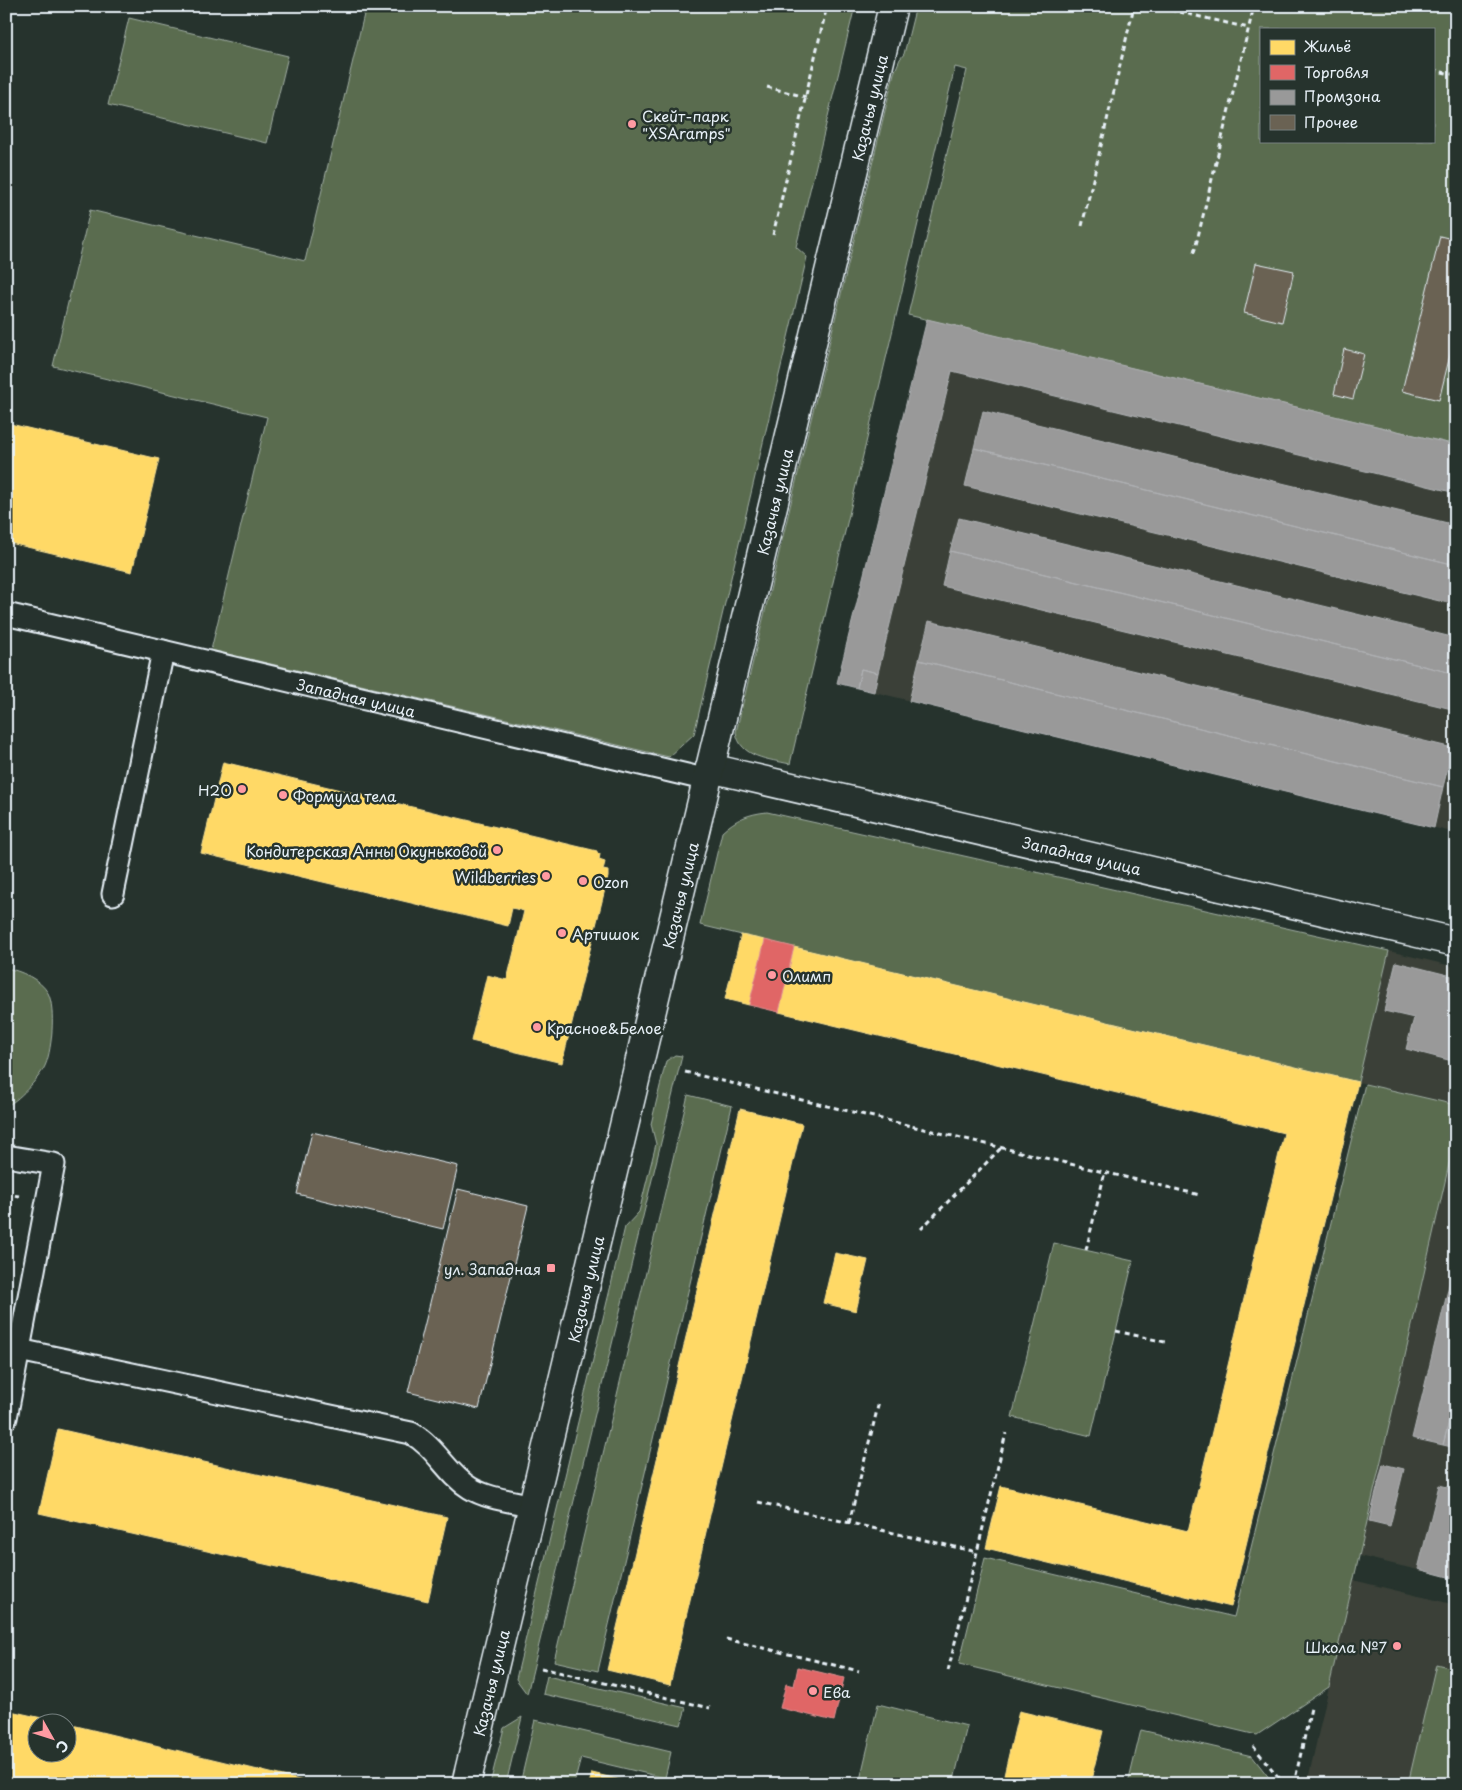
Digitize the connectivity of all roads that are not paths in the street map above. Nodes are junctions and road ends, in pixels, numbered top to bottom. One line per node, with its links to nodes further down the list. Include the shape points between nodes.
1 (893, 6): 4 (street, Казачья улица)
2 (6, 614): 3 (lane, Западная улица)
3 (163, 651): 4 (lane, Западная улица); 5 (lane)
4 (709, 774): 6 (street, Западная улица); 10 (street, Казачья улица)
5 (113, 894)
6 (1456, 942)
7 (6, 1156): 8 (lane, via 54,1164)
8 (19, 1350): 9 (lane); 10 (lane, via 411,1433 426,1442 470,1488)
9 (6, 1418)
10 (533, 1506): 11 (street, Казачья улица)
11 (466, 1784)

